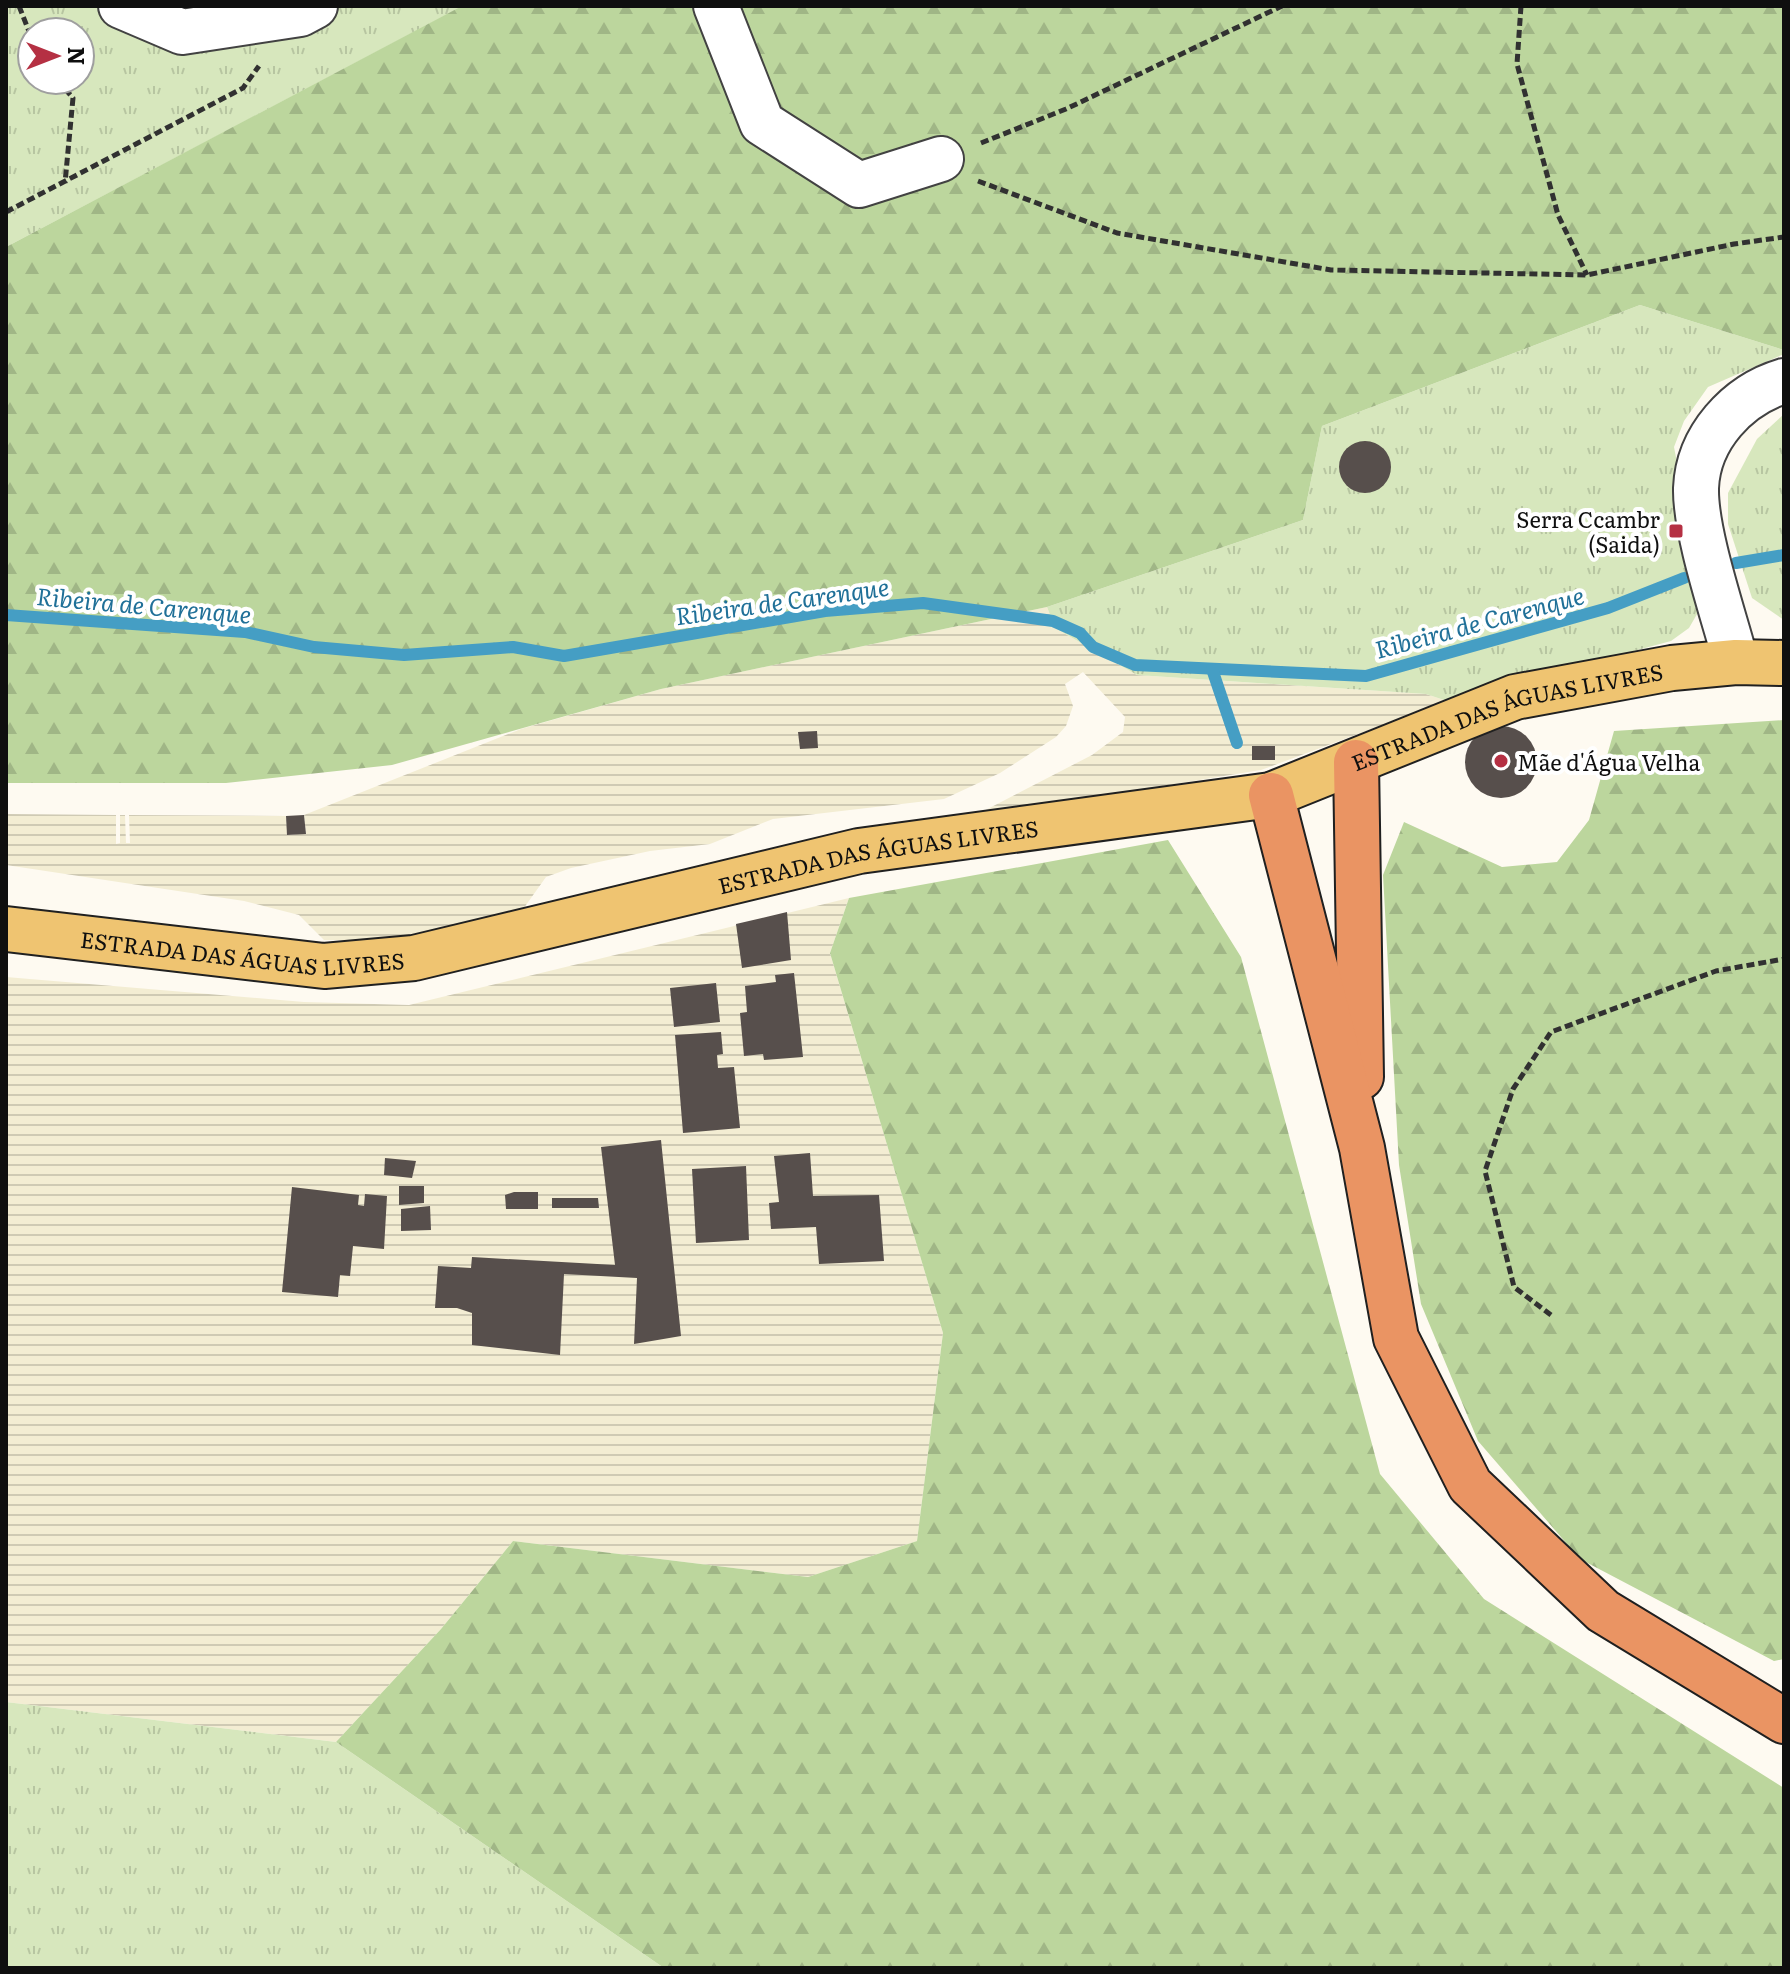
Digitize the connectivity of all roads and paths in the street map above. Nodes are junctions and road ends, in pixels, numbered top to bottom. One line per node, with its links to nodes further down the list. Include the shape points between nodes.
1 (121, 6): 5 (street, via 182,32)
2 (716, 6): 7 (street, via 762,123 859,185)
3 (1282, 6): 7 (path, via 1066,109)
4 (1521, 6): 11 (path, via 1517,64 1558,215)
5 (308, 10): 8 (path, via 243,88)
6 (71, 96): 8 (path)
7 (941, 159): 11 (path, via 985,186 1117,233 1331,270)
8 (65, 184): 9 (path)
9 (6, 212)
10 (1784, 237): 11 (path)
11 (1587, 275)
12 (1784, 381): 13 (street, via 1743,400 1720,423 1696,487)
13 (1736, 662): 14 (main road, ESTRADA DAS ÁGUAS LIVRES); 15 (main road, ESTRADA DAS ÁGUAS LIVRES, via 1672,668 1515,697)
14 (1784, 663)
15 (1356, 762): 16 (main road, ESTRADA DAS ÁGUAS LIVRES); 19 (highway)
16 (1271, 795): 17 (main road, ESTRADA DAS ÁGUAS LIVRES, via 859,851 414,958 324,966); 19 (highway)
17 (6, 929)
18 (1784, 959): 20 (path, via 1716,971 1551,1032 1513,1089 1485,1171 1514,1287)
19 (1362, 1148): 21 (highway, via 1396,1338 1470,1485 1603,1611)
20 (1551, 1315)
21 (1784, 1721)

